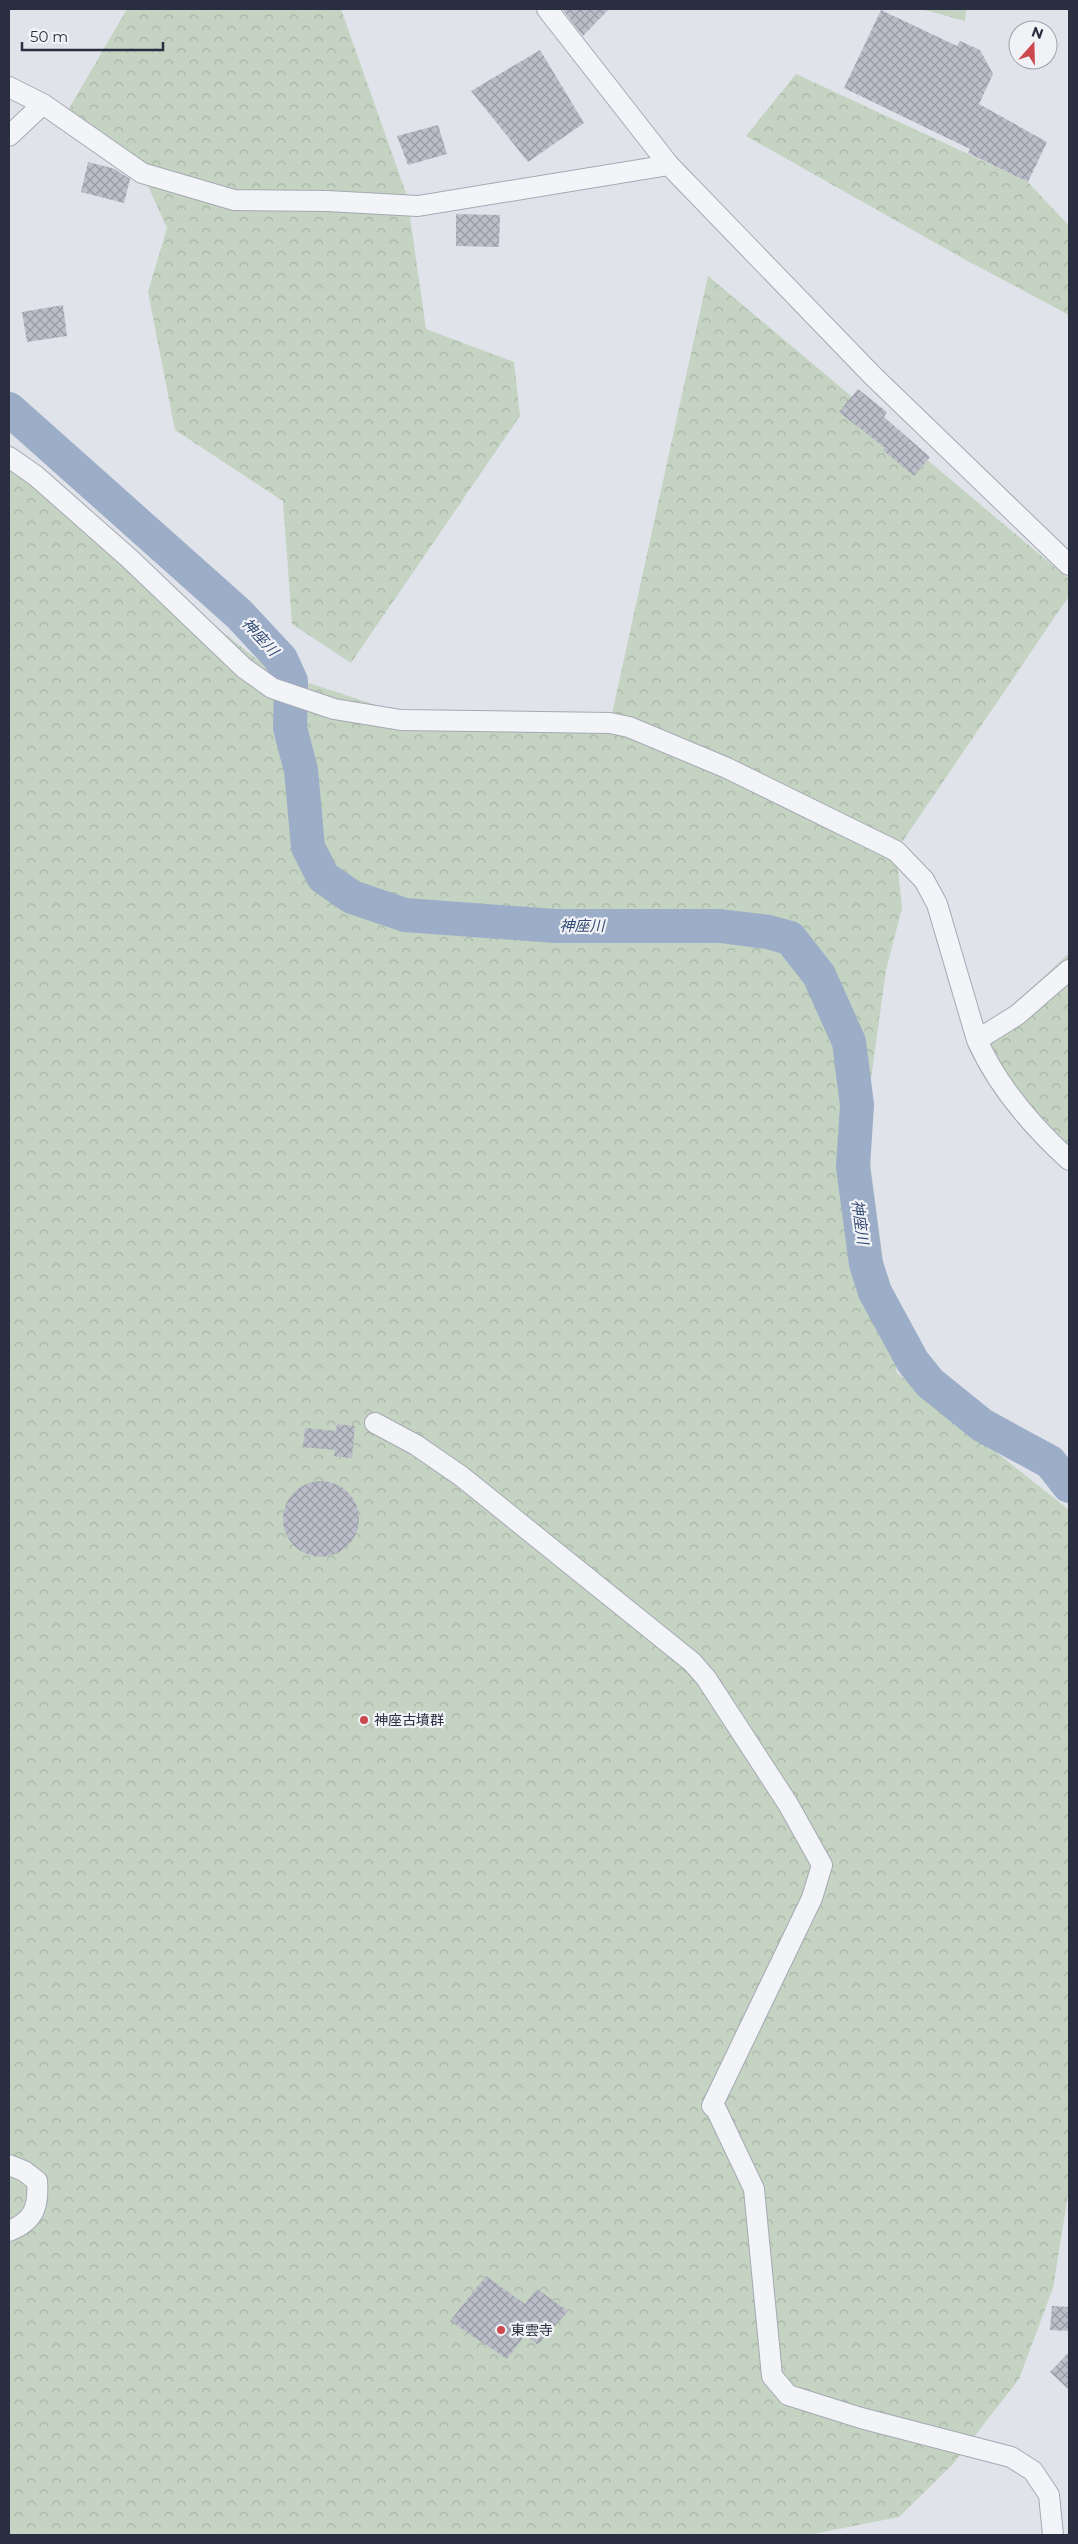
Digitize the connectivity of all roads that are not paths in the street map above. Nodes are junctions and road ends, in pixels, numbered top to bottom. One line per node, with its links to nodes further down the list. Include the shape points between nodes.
1 (547, 9): 5 (street)
2 (9, 86): 3 (street)
3 (43, 104): 4 (street); 5 (street, via 142,173 234,200 418,206)
4 (9, 136)
5 (669, 165): 7 (street, via 873,376)
6 (9, 457): 9 (street, via 36,476 130,559 244,668 272,688 334,709 401,720 610,723 629,727 727,768 896,852 924,880 937,904)
7 (1069, 565)
8 (1069, 970): 9 (street, via 1017,1015)
9 (977, 1040): 10 (street, via 984,1056 1012,1096)
10 (1069, 1160)
11 (375, 1423): 14 (street, via 416,1445 461,1476 692,1662 706,1678 788,1804 822,1865 812,1898 712,2106 754,2189 772,2376 788,2395 861,2418 1011,2457 1033,2471 1049,2495)
12 (9, 2165): 13 (street, via 24,2171 37,2182 38,2201 29,2220)
13 (9, 2231)
14 (1052, 2535)

